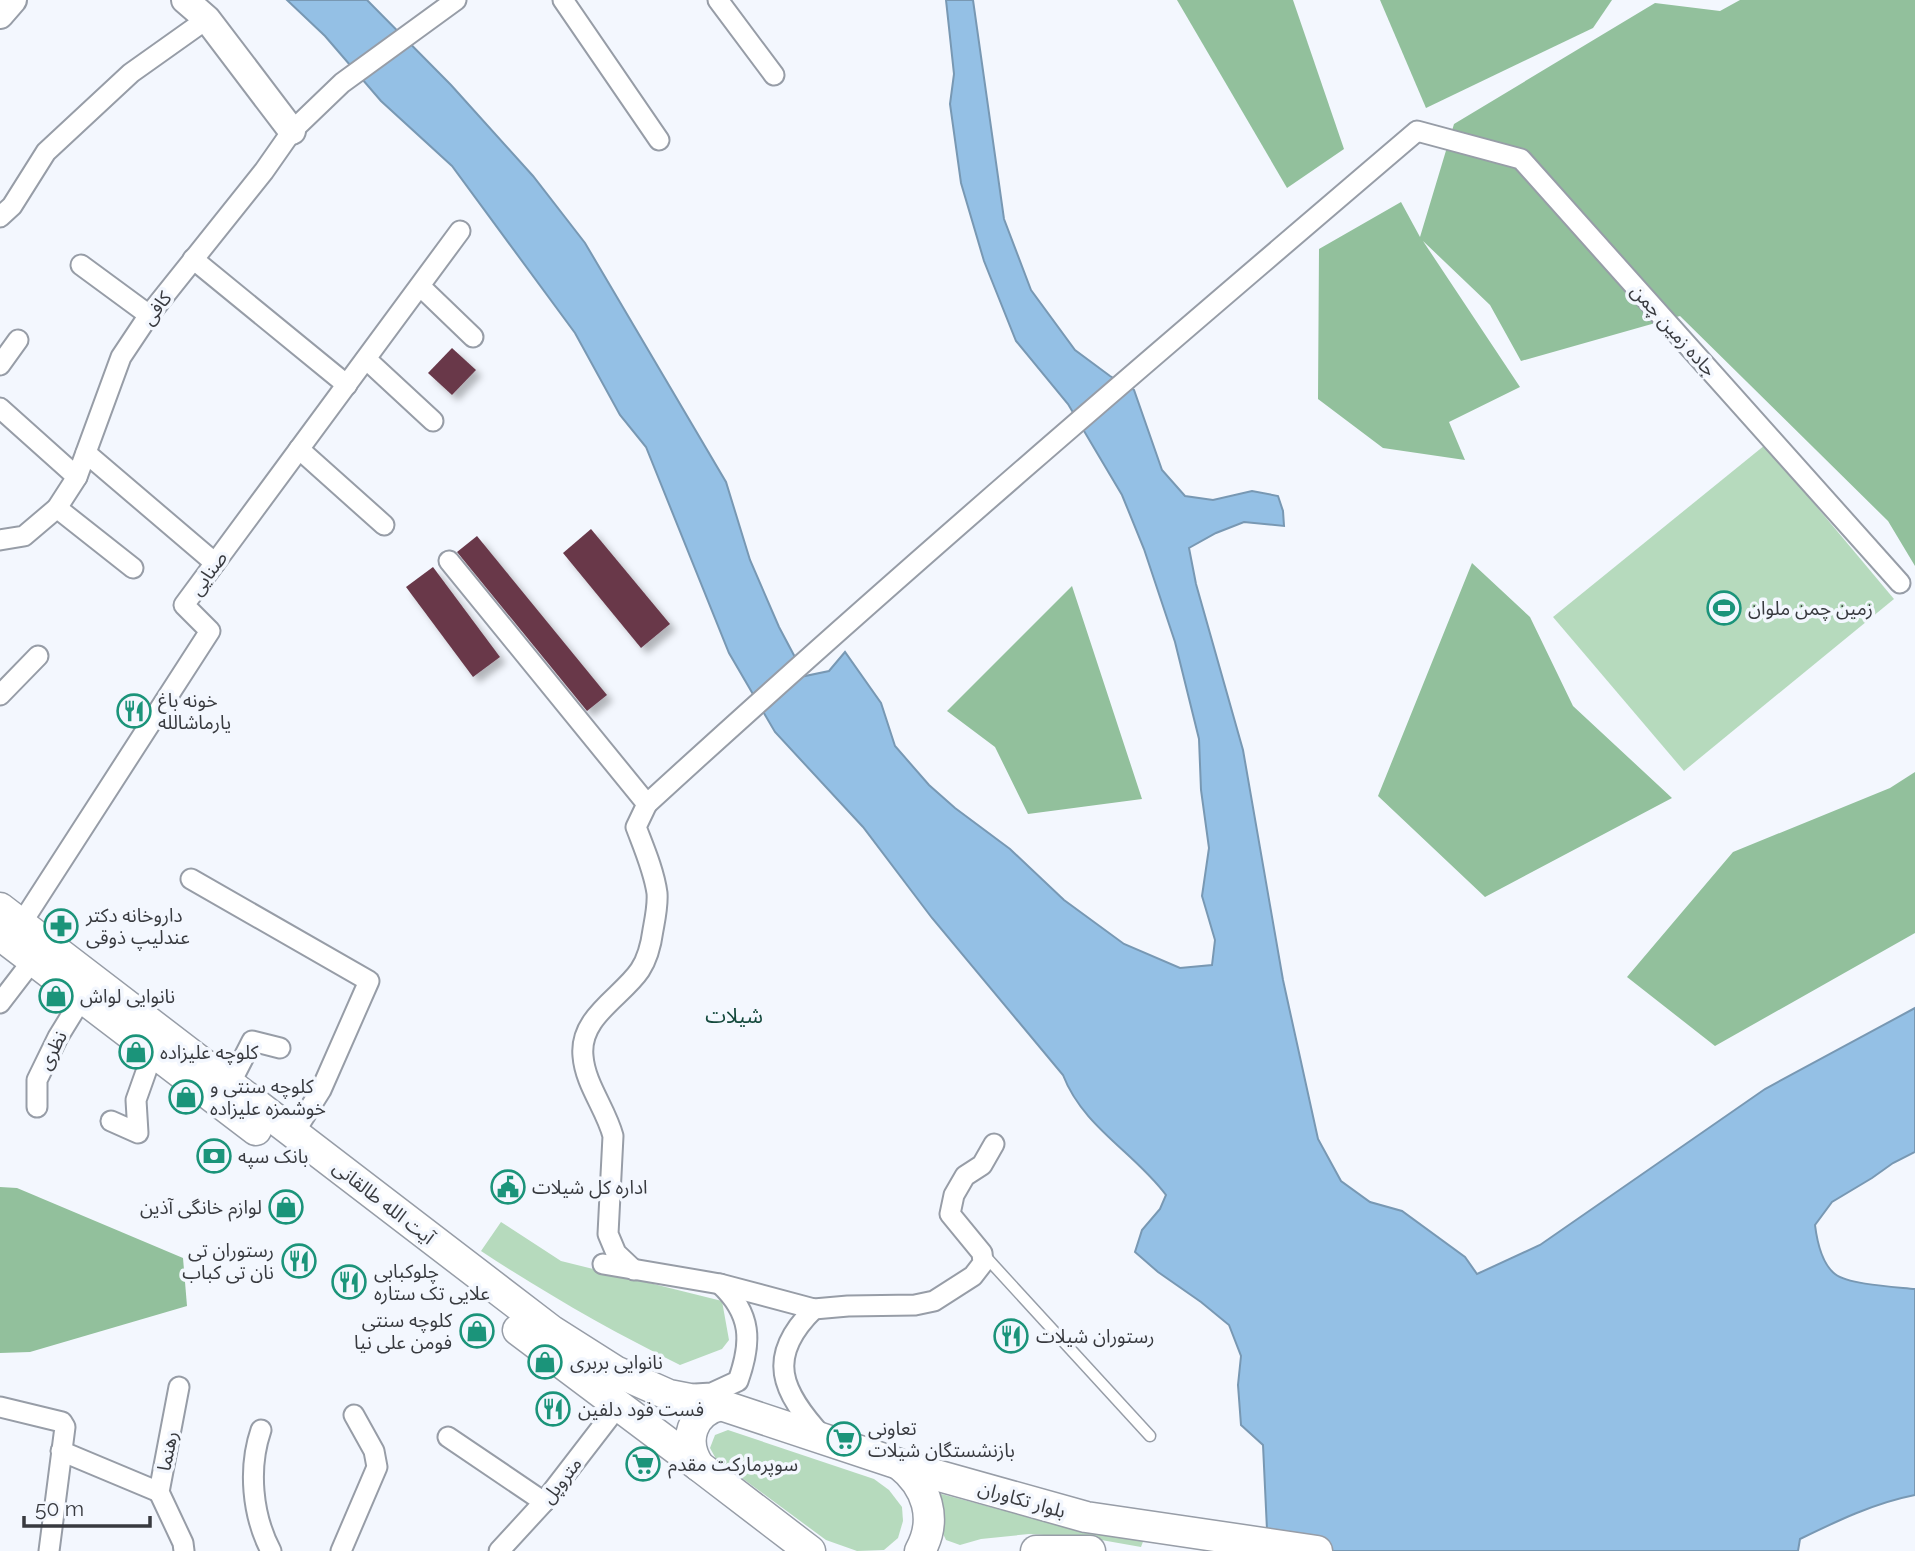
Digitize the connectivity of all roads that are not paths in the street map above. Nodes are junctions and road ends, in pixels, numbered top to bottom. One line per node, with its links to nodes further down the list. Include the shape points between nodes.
1 (13, 0): 6 (street)
2 (185, 0): 7 (street)
3 (456, 0): 9 (street, کافی, via 342,83)
4 (563, 0): 10 (street)
5 (718, 0): 8 (street)
6 (0, 15)
7 (206, 19): 9 (street); 11 (street, via 131,73 46,152)
8 (774, 75)
9 (292, 131): 13 (street, کافی)
10 (659, 140)
11 (0, 217)
12 (460, 231): 15 (street, صنایی)
13 (193, 259): 16 (street, کافی); 21 (street)
14 (81, 265): 16 (street)
15 (420, 286): 17 (street); 19 (street, صنایی)
16 (149, 315): 25 (street, کافی, via 121,357)
17 (473, 337)
18 (18, 340): 20 (street)
19 (366, 359): 21 (street, صنایی); 23 (street)
20 (0, 365)
21 (347, 385): 24 (street, صنایی)
22 (0, 408): 26 (street)
23 (433, 421)
24 (299, 449): 28 (street); 31 (street, صنایی)
25 (86, 453): 26 (street, کافی); 31 (street)
26 (77, 477): 27 (street, کافی)
27 (57, 508): 29 (street, کافی, via 24,536); 32 (street)
28 (384, 525)
29 (0, 540)
30 (449, 561): 36 (street)
31 (215, 563): 38 (street, صنایی, via 184,605 210,631)
32 (133, 568)
33 (1899, 583): 36 (street, جاده زمین چمن, via 1521,159 1417,131 1128,378)
34 (38, 656): 35 (street)
35 (0, 695)
36 (647, 804): 51 (street, via 636,827 657,893 649,954 640,971 602,1007 587,1033 582,1055 613,1136 608,1234 617,1253)
37 (191, 879): 47 (street, via 369,981 321,1090)
38 (8, 927): 39 (main road, آیت الله طالقانی); 44 (main road, آیت الله طالقانی)
39 (33, 960): 40 (main road, آیت الله طالقانی); 41 (street)
40 (82, 998): 43 (main road, آیت الله طالقانی); 45 (street, نظری, via 37,1080)
41 (0, 1003)
42 (279, 1048): 44 (street, via 252,1041)
43 (153, 1052): 46 (street, via 136,1100 138,1133); 57 (main road, آیت الله طالقانی)
44 (230, 1084): 47 (main road, آیت الله طالقانی)
45 (37, 1107)
46 (111, 1121)
47 (294, 1133): 55 (main road, آیت الله طالقانی, via 552,1331 615,1371)
48 (994, 1144): 49 (street, via 982,1165 965,1176 950,1214)
49 (982, 1254): 53 (street, via 983,1263 973,1276 934,1301 915,1306); 62 (lane)
50 (603, 1264): 51 (street)
51 (635, 1270): 52 (street)
52 (720, 1284): 53 (street); 55 (street, via 747,1323 746,1358 738,1381 712,1393)
53 (814, 1309): 64 (street, via 789,1338 783,1372 790,1394)
54 (179, 1387): 68 (street, رهنما)
55 (656, 1390): 56 (main road, آیت الله طالقانی); 61 (main road, via 668,1414 662,1429)
56 (721, 1405): 64 (main road, آیت الله طالقانی); 67 (main road, via 705,1411 693,1424 689,1442)
57 (618, 1406): 61 (main road, آیت الله طالقانی); 69 (street, متروپل)
58 (0, 1407): 65 (street, via 62,1422)
59 (354, 1415): 74 (street, via 374,1451 377,1467)
60 (261, 1430): 73 (street, via 253,1474 257,1507)
61 (652, 1430): 67 (main road, آیت الله طالقانی)
62 (1150, 1436)
63 (448, 1437): 69 (street)
64 (826, 1440): 66 (main road, بلوار تکاوران)
65 (61, 1451): 68 (street); 71 (street)
66 (899, 1464): 76 (main road, via 927,1499 929,1529); 79 (main road, بلوار تکاوران, via 1086,1517)
67 (699, 1466): 75 (main road, آیت الله طالقانی)
68 (159, 1492): 72 (street, رهنما)
69 (544, 1502): 70 (street, متروپل)
70 (508, 1548)
71 (49, 1551)
72 (184, 1551)
73 (271, 1551)
74 (341, 1551)
75 (810, 1551)
76 (919, 1551)
77 (1036, 1551): 78 (main road, بلوار تکاوران)
78 (1090, 1551)
79 (1317, 1551)

